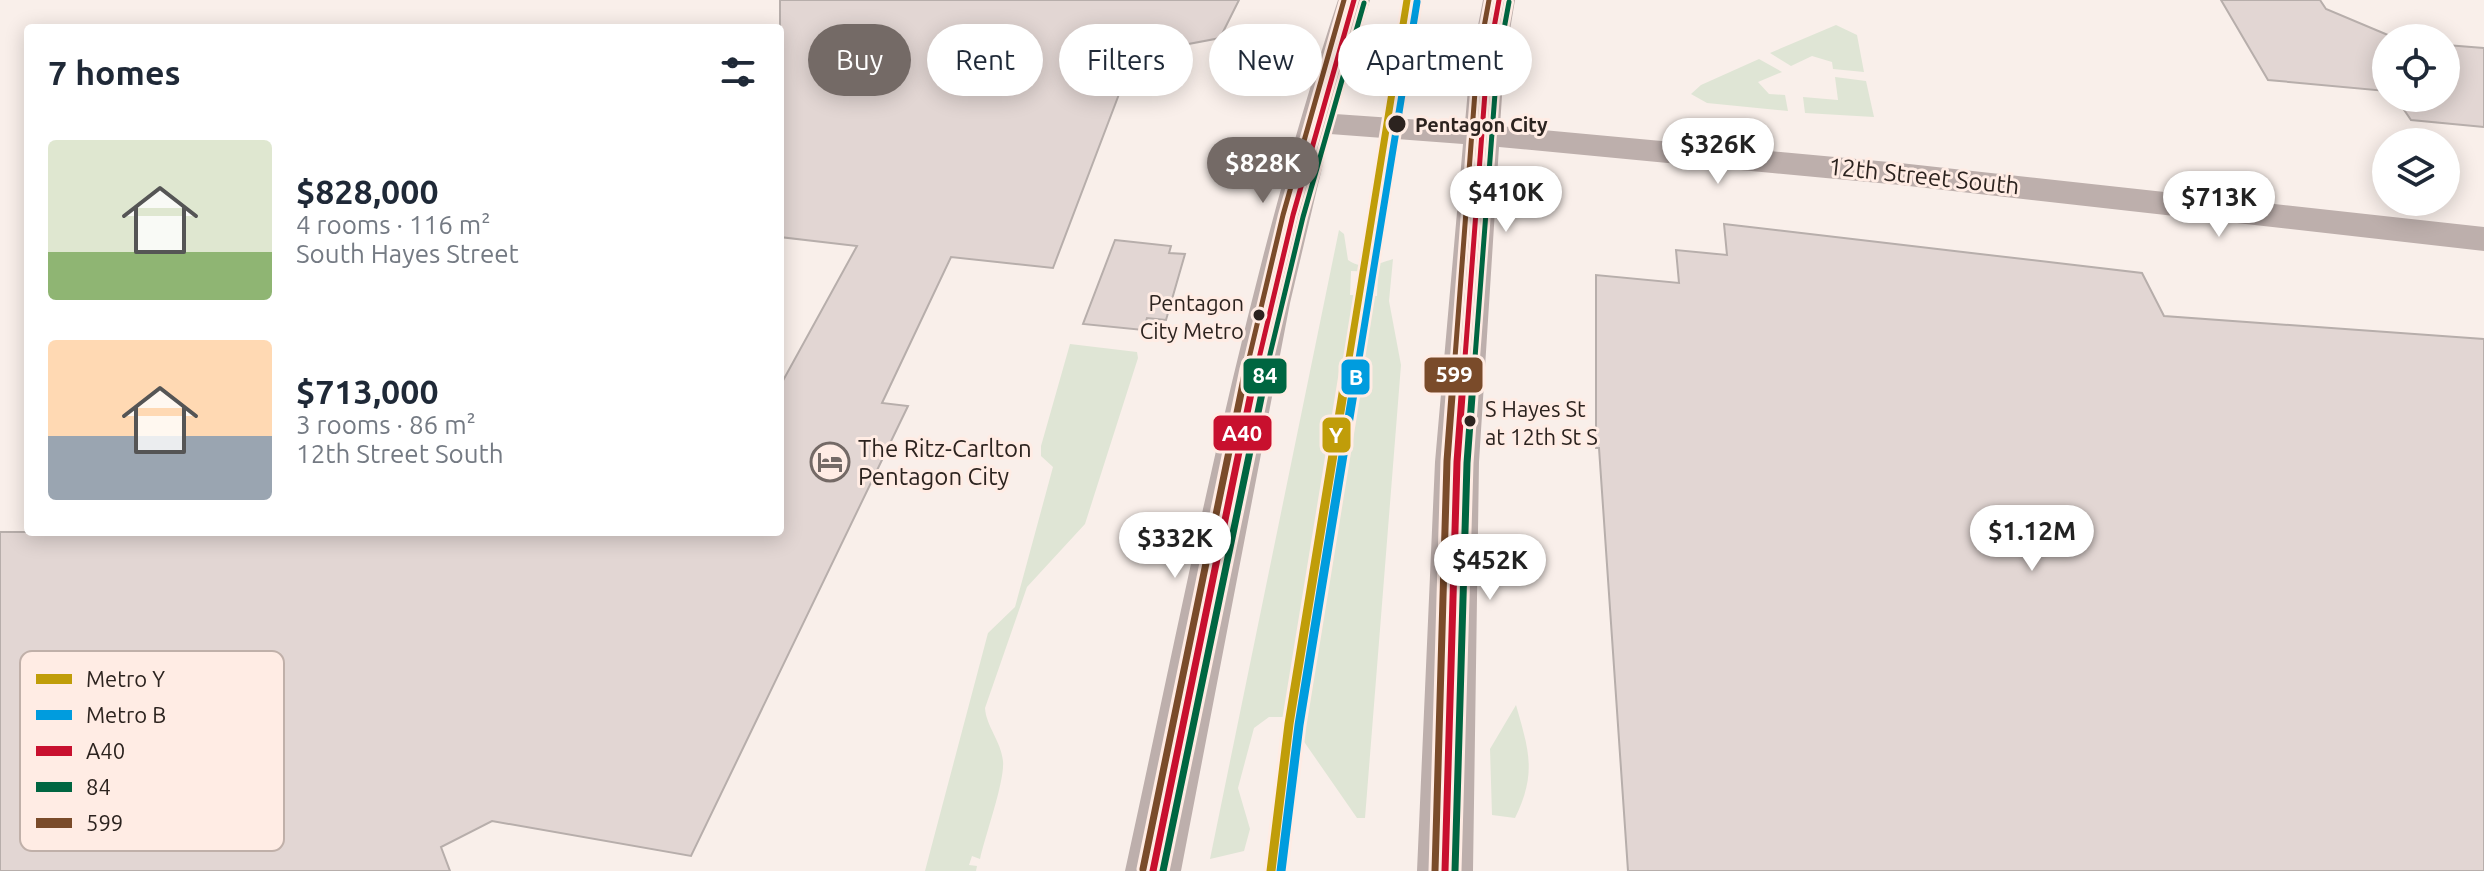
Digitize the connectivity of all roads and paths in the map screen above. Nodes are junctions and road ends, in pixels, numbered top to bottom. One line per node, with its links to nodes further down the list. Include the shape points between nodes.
1 (1354, 0): 3 (main road)
2 (1499, 0): 4 (main road)
3 (1315, 123): 4 (main road, 12th Street South); 6 (main road, via 1270,303)
4 (1481, 134): 5 (main road, 12th Street South, via 2056,189); 7 (main road, via 1457,462)
5 (2484, 239)
6 (1153, 871)
7 (1445, 871)

